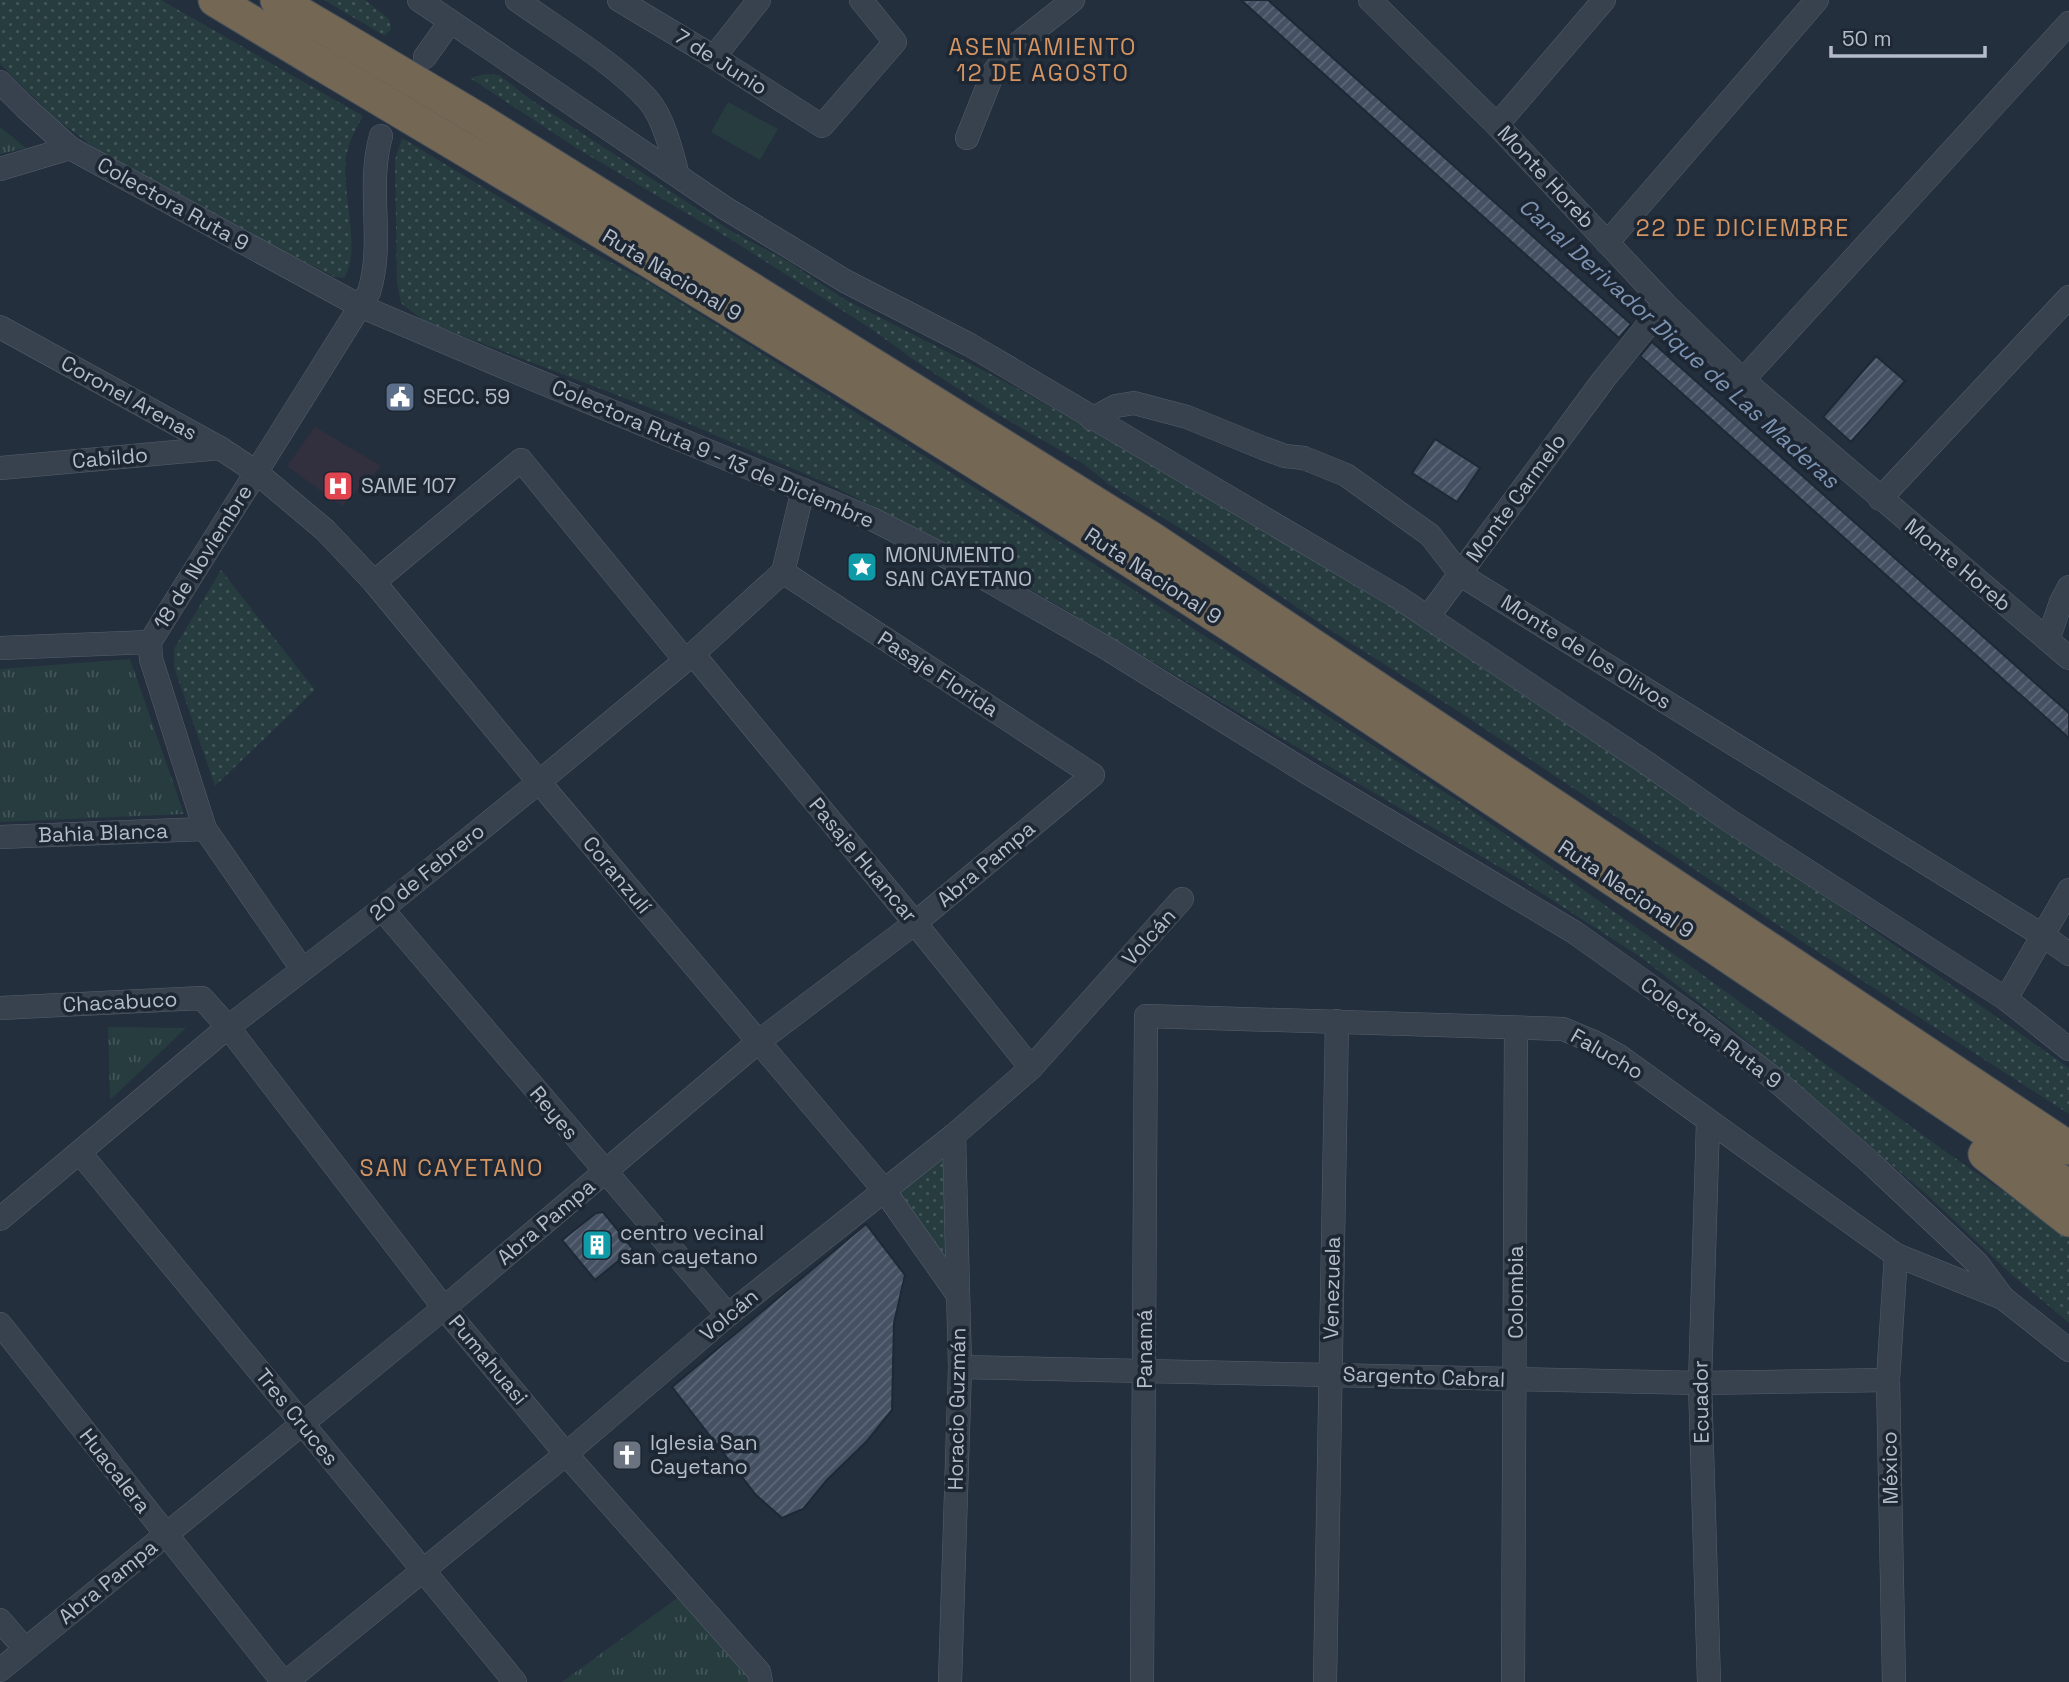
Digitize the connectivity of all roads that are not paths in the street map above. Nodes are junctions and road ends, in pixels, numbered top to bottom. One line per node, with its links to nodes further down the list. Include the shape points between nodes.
1 (215, 0): 18 (highway, Ruta Nacional 9, bridge, via 316,61)
2 (277, 0): 18 (highway, Ruta Nacional 9, bridge, via 335,34)
3 (419, 0): 12 (street)
4 (517, 0): 23 (street, via 604,62 651,103)
5 (618, 0): 15 (street, 7 de Junio)
6 (759, 0): 15 (street)
7 (861, 0): 15 (street, 7 de Junio, via 895,42 822,126)
8 (1073, 0): 20 (street, via 1011,49 993,74)
9 (1604, 0): 17 (street)
10 (1817, 0): 24 (street)
11 (1377, 2): 17 (street, Monte Horeb)
12 (450, 22): 14 (street); 23 (street)
13 (2069, 23): 29 (street)
14 (425, 57)
15 (714, 57)
16 (0, 82): 21 (street, Colectora Ruta 9)
17 (1497, 125): 24 (street, Monte Horeb)
18 (470, 134): 57 (highway, Ruta Nacional 9, via 1151,538); 61 (highway, Ruta Nacional 9, via 808,357 1334,693)
19 (381, 135): 27 (street, 18 de Noviembre, via 373,177 374,274)
20 (967, 138)
21 (70, 148): 22 (street); 27 (street, Colectora Ruta 9)
22 (0, 169)
23 (678, 176): 30 (street, via 824,268 970,345)
24 (1607, 243): 26 (street, Monte Horeb)
25 (2069, 297): 35 (street)
26 (1665, 304): 29 (street, Monte Horeb); 37 (street, Monte Carmelo, via 1604,379)
27 (360, 306): 33 (street, 18 de Noviembre); 34 (street, Colectora Ruta 9 - 13 de Diciembre)
28 (0, 327): 31 (street, Coronel Arenas)
29 (1743, 380): 35 (street, Monte Horeb)
30 (1092, 419): 37 (street, Monte de los Olivos, via 1116,406 1134,403 1187,417 1285,456 1346,474 1430,535); 40 (street)
31 (220, 448): 32 (street, Cabildo); 33 (street, Coronel Arenas)
32 (0, 468)
33 (256, 472): 38 (street, Coranzulí, via 325,530); 42 (street, 18 de Noviembre)
34 (803, 490): 36 (street); 46 (street, Colectora Ruta 9 - 13 de Diciembre, via 961,565 1103,646)
35 (1880, 499): 41 (street, Monte Horeb)
36 (783, 572): 44 (street, 20 de Febrero); 47 (street, Pasaje Florida)
37 (1461, 575): 40 (street, Monte Carmelo); 55 (street, Monte de los Olivos)
38 (374, 582): 44 (street, Pasaje Huancar, via 522,460); 48 (street, Coranzulí)
39 (2069, 587): 41 (street)
40 (1428, 617): 59 (street, via 1730,821)
41 (2048, 640): 45 (street, Monte Horeb)
42 (150, 642): 43 (street); 49 (street, 18 de Noviembre, via 151,659)
43 (0, 648)
44 (689, 657): 48 (street, 20 de Febrero); 54 (street, Pasaje Huancar)
45 (2069, 658)
46 (1308, 773): 82 (street, Colectora Ruta 9, via 1574,932 1691,1015 1871,1163 1977,1263)
47 (1093, 775): 54 (street, Abra Pampa)
48 (539, 782): 53 (street, 20 de Febrero); 66 (street, Coranzulí)
49 (205, 829): 50 (street, Bahia Blanca); 58 (street, 18 de Noviembre)
50 (0, 836)
51 (2069, 890): 55 (street)
52 (1182, 899): 68 (street, Volcán)
53 (382, 909): 58 (street, 20 de Febrero); 74 (street, Reyes)
54 (915, 923): 66 (street, Abra Pampa); 68 (street, Pasaje Huancar)
55 (2042, 935): 56 (street, Monte de los Olivos); 59 (street)
56 (2069, 954)
57 (1799, 966): 70 (highway, via 1867,995); 72 (highway, Ruta Nacional 9)
58 (302, 969): 64 (street, 20 de Febrero)
59 (2006, 999): 67 (street)
60 (0, 1008): 64 (street, Chacabuco, via 201,998)
61 (1806, 1010): 75 (highway, Ruta Nacional 9); 79 (highway, via 1867,1067 1917,1100)
62 (1146, 1016): 63 (street, Falucho); 88 (street, Panamá)
63 (1337, 1021): 65 (street, Falucho); 89 (street, Venezuela)
64 (228, 1027): 73 (street, 20 de Febrero); 83 (street, Pumahuasi)
65 (1516, 1028): 69 (street, Falucho, via 1563,1029 1594,1042); 90 (street, Colombia)
66 (758, 1042): 74 (street, Abra Pampa); 76 (street, Coranzulí)
67 (2069, 1049)
68 (1031, 1068): 71 (street, Volcán)
69 (1708, 1122): 80 (street, Falucho); 92 (street, Ecuador)
70 (2069, 1130)
71 (954, 1135): 76 (street, Volcán); 81 (street, Horacio Guzmán)
72 (2069, 1148)
73 (80, 1153): 77 (street, 20 de Febrero); 93 (street, Tres Cruces)
74 (604, 1172): 83 (street, Abra Pampa); 84 (street, Reyes)
75 (2069, 1187)
76 (884, 1190): 81 (street, Coranzulí); 84 (street, Volcán)
77 (9, 1205): 78 (street, 20 de Febrero)
78 (0, 1219)
79 (2069, 1220)
80 (1896, 1255): 82 (street, Falucho); 91 (street, México)
81 (958, 1295): 87 (street, Horacio Guzmán)
82 (2003, 1298): 86 (street, Colectora Ruta 9)
83 (444, 1308): 93 (street, Abra Pampa); 94 (street, Pumahuasi)
84 (728, 1315): 94 (street, Volcán)
85 (0, 1324): 95 (street, Huacalera)
86 (2069, 1350)
87 (960, 1367): 88 (street, Sargento Cabral); 103 (street, Horacio Guzmán)
88 (1145, 1370): 89 (street, Sargento Cabral); 104 (street, Panamá)
89 (1330, 1374): 90 (street, Sargento Cabral); 105 (street, Venezuela)
90 (1516, 1380): 92 (street, Sargento Cabral); 106 (street, Colombia)
91 (1888, 1380): 92 (street, Sargento Cabral); 108 (street, México)
92 (1700, 1383): 107 (street, Ecuador)
93 (302, 1423): 95 (street, Abra Pampa); 96 (street, Tres Cruces)
94 (566, 1454): 96 (street, Volcán); 102 (street, Pumahuasi, via 759,1672)
95 (165, 1535): 98 (street, Abra Pampa); 100 (street, Huacalera)
96 (423, 1570): 100 (street, Volcán); 101 (street, Tres Cruces)
97 (0, 1620): 98 (street)
98 (25, 1649): 99 (street, Abra Pampa)
99 (0, 1670)
100 (285, 1682)
101 (515, 1682)
102 (761, 1682)
103 (950, 1682)
104 (1142, 1682)
105 (1325, 1682)
106 (1513, 1682)
107 (1709, 1682)
108 (1894, 1682)

